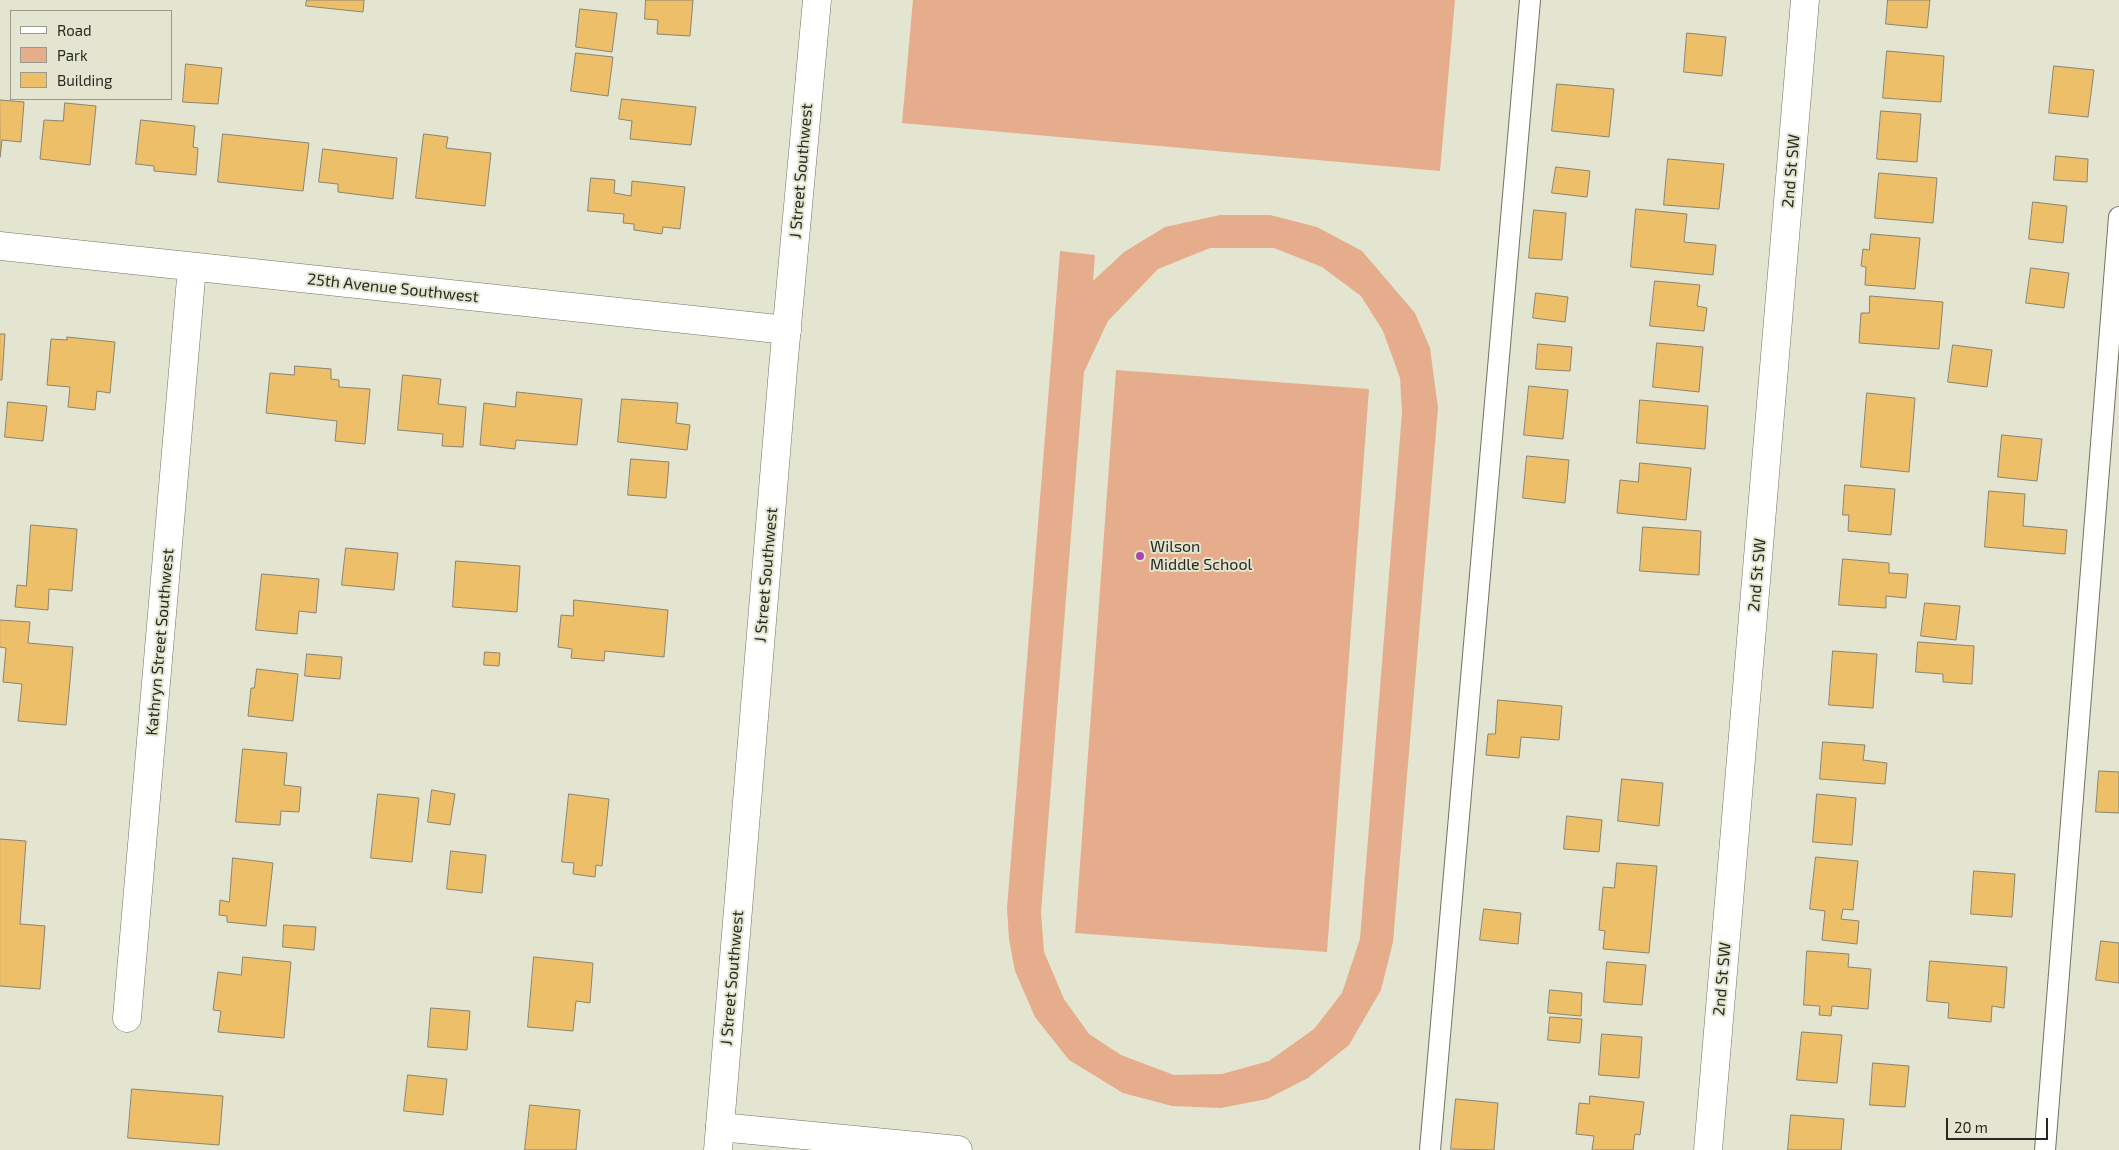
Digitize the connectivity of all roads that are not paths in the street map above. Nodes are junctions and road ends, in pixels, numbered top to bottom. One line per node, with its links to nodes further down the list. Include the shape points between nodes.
1 (817, 0): 7 (street, J Street Southwest)
2 (1530, 0): 11 (lane)
3 (1805, 0): 12 (street, 2nd St SW)
4 (2119, 217): 13 (lane)
5 (0, 246): 6 (street, 25th Avenue Southwest)
6 (192, 267): 7 (street, 25th Avenue Southwest); 8 (street, Kathryn Street Southwest)
7 (787, 330): 9 (street, J Street Southwest)
8 (127, 1018)
9 (719, 1138): 10 (street)
10 (958, 1150)
11 (1430, 1150)
12 (1708, 1150)
13 (2045, 1150)

